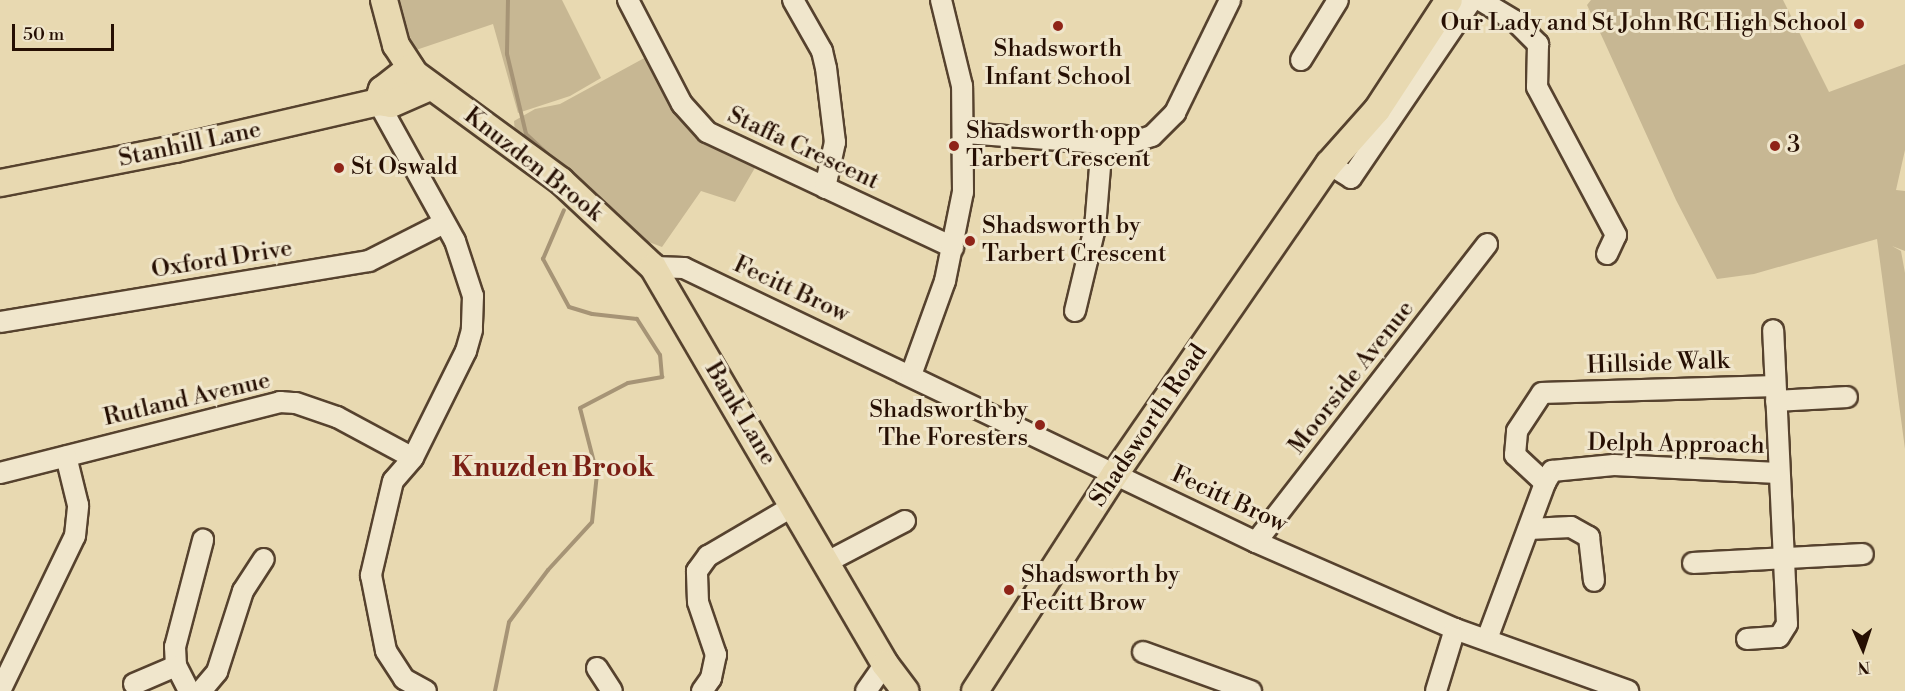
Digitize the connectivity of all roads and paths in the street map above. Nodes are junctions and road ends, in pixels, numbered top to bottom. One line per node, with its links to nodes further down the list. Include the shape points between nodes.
1 (384, 0): 11 (main road, Knuzden Brook, via 396,45)
2 (628, 0): 18 (street, Staffa Crescent, via 682,104 706,132)
3 (793, 0): 18 (street, via 824,58 836,142)
4 (941, 0): 14 (street, via 962,86)
5 (1230, 0): 15 (street, via 1168,125 1142,140)
6 (1338, 0): 10 (street)
7 (1449, 0): 16 (main road, Shadsworth Road, via 1377,110)
8 (1472, 0): 16 (street, via 1351,177)
9 (1480, 0): 22 (street, via 1515,21 1538,44 1537,87 1616,235)
10 (1300, 60)
11 (410, 68): 12 (main road, Knuzden Brook); 13 (main road, via 382,90)
12 (430, 87): 13 (main road, Stanhill Lane, via 401,102); 23 (main road, Knuzden Brook, via 561,181)
13 (378, 102): 17 (main road, Stanhill Lane, via 176,150); 19 (street)
14 (965, 133): 15 (street); 21 (street, via 963,192)
15 (1102, 143): 24 (street, via 1095,228)
16 (1329, 164): 34 (main road, Shadsworth Road)
17 (0, 183)
18 (825, 188): 21 (street, Staffa Crescent)
19 (444, 223): 25 (street, Oxford Drive, via 369,261); 31 (street, via 469,278 472,330 457,372)
20 (1487, 244): 40 (street, Moorside Avenue)
21 (953, 247): 27 (street)
22 (1607, 254)
23 (652, 267): 27 (street, Fecitt Brow, via 684,268); 36 (main road, Bank Lane)
24 (1075, 311)
25 (0, 322)
26 (1773, 330): 28 (street)
27 (911, 375): 34 (street, Fecitt Brow)
28 (1775, 393): 29 (street, Hillside Walk); 33 (street); 35 (street, Hillside Walk, via 1542,393 1517,431 1515,455)
29 (1847, 397)
30 (66, 456): 31 (street, Rutland Avenue, via 280,402 296,403 337,417); 32 (street, Rutland Avenue); 56 (street, via 78,505 75,536)
31 (413, 458): 59 (street, via 393,481 371,575 386,651 404,679)
32 (0, 473)
33 (1778, 473): 35 (street, Delph Approach, via 1614,465 1552,471); 42 (street)
34 (1114, 474): 40 (street, Fecitt Brow); 64 (main road, Shadsworth Road)
35 (1545, 483): 38 (street)
36 (795, 506): 44 (main road, Bank Lane); 61 (street, via 708,556 697,571 698,602 716,655 711,678)
37 (905, 522): 44 (street)
38 (1529, 529): 46 (street, via 1571,527 1589,537); 48 (street)
39 (203, 540): 52 (street, via 175,647)
40 (1256, 542): 47 (street, Fecitt Brow)
41 (1863, 554): 42 (street)
42 (1783, 558): 45 (street); 49 (street, via 1787,624 1779,637)
43 (264, 559): 58 (street, via 243,591 217,672)
44 (827, 562): 51 (main road, Bank Lane)
45 (1693, 562)
46 (1594, 581)
47 (1455, 629): 48 (street, Fecitt Brow); 65 (street)
48 (1487, 639): 66 (street, Fecitt Brow)
49 (1747, 639)
50 (1143, 652): 55 (street)
51 (885, 664): 62 (street); 63 (main road, Bank Lane)
52 (176, 666): 54 (street); 57 (street)
53 (597, 668): 60 (street)
54 (134, 684)
55 (1238, 689)
56 (0, 691)
57 (189, 691)
58 (201, 691)
59 (426, 691)
60 (612, 691)
61 (702, 691)
62 (866, 691)
63 (905, 691)
64 (975, 691)
65 (1436, 691)
66 (1628, 691)

